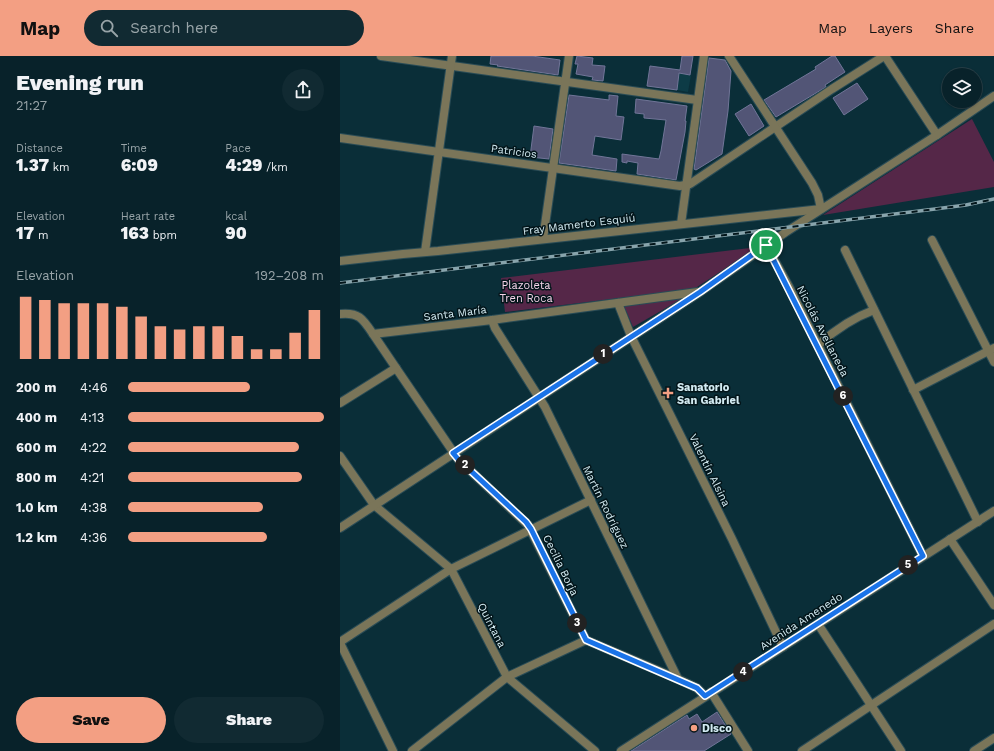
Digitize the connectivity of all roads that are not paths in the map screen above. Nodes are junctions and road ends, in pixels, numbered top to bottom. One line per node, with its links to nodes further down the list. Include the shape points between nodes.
1 (381, 56): 7 (street)
2 (452, 56): 7 (street)
3 (569, 56): 8 (street)
4 (704, 56): 10 (street)
5 (729, 56): 11 (street)
6 (884, 56): 11 (street); 12 (street)
7 (450, 66): 8 (street); 14 (street)
8 (565, 83): 10 (street); 15 (street)
9 (994, 96): 12 (street)
10 (697, 100): 16 (street)
11 (775, 127): 16 (street); 17 (street, via 812,183)
12 (937, 135): 17 (street)
13 (340, 138): 14 (street, Patricios)
14 (438, 152): 15 (street, Patricios); 23 (street)
15 (553, 168): 16 (street, Patricios); 19 (street)
16 (686, 186): 18 (street)
17 (821, 209): 18 (street, Fray Mamerto Esquiú); 21 (street)
18 (681, 224): 19 (street, Fray Mamerto Esquiú)
19 (543, 239): 23 (street, Fray Mamerto Esquiú)
20 (932, 240): 33 (street)
21 (766, 245): 25 (street); 32 (street, Nicolás Avellaneda)
22 (845, 250): 27 (street)
23 (425, 252): 24 (street, Fray Mamerto Esquiú)
24 (340, 261)
25 (700, 292): 26 (street, Santa María); 31 (street)
26 (618, 303): 29 (street, Santa María); 31 (street, Valentín Alsina)
27 (874, 310): 32 (street, via 850,320); 36 (street)
28 (340, 314): 30 (street, via 350,313 359,316)
29 (492, 320): 30 (street, Santa María); 37 (street, Martín Rodríguez, via 494,328)
30 (373, 334): 35 (street, Cecilia Borja)
31 (631, 336): 37 (street); 55 (street, Valentín Alsina)
32 (818, 345): 48 (street, Nicolás Avellaneda)
33 (991, 349): 34 (street); 36 (street)
34 (994, 362)
35 (396, 368): 38 (street); 39 (street, Cecilia Borja)
36 (913, 390): 44 (street)
37 (539, 397): 39 (street); 41 (street, Martín Rodríguez)
38 (340, 403)
39 (453, 453): 42 (street); 46 (street, Cecilia Borja)
40 (340, 456): 42 (street, Quintana)
41 (591, 500): 46 (street); 57 (street, Martín Rodríguez)
42 (374, 505): 45 (street); 49 (street, Quintana)
43 (994, 511): 44 (street, Avenida Amenedo)
44 (978, 522): 47 (street, Avenida Amenedo)
45 (340, 528)
46 (531, 529): 49 (street); 53 (street, Cecilia Borja)
47 (950, 539): 48 (street, Avenida Amenedo); 50 (street)
48 (923, 556): 51 (street, Avenida Amenedo)
49 (451, 569): 54 (street); 56 (street, Quintana)
50 (994, 605)
51 (818, 624): 55 (street, Avenida Amenedo); 59 (street)
52 (994, 624): 59 (street)
53 (586, 640): 56 (street); 57 (street)
54 (340, 643): 61 (street)
55 (783, 647): 58 (street, Avenida Amenedo)
56 (507, 677): 62 (street); 63 (street, Quintana)
57 (678, 679): 58 (street)
58 (708, 694): 64 (street, Avenida Amenedo); 65 (street)
59 (872, 706): 66 (street); 67 (street)
60 (994, 738): 68 (street)
61 (393, 751)
62 (412, 751)
63 (595, 751)
64 (621, 751)
65 (748, 751)
66 (802, 751)
67 (901, 751)
68 (974, 751)

